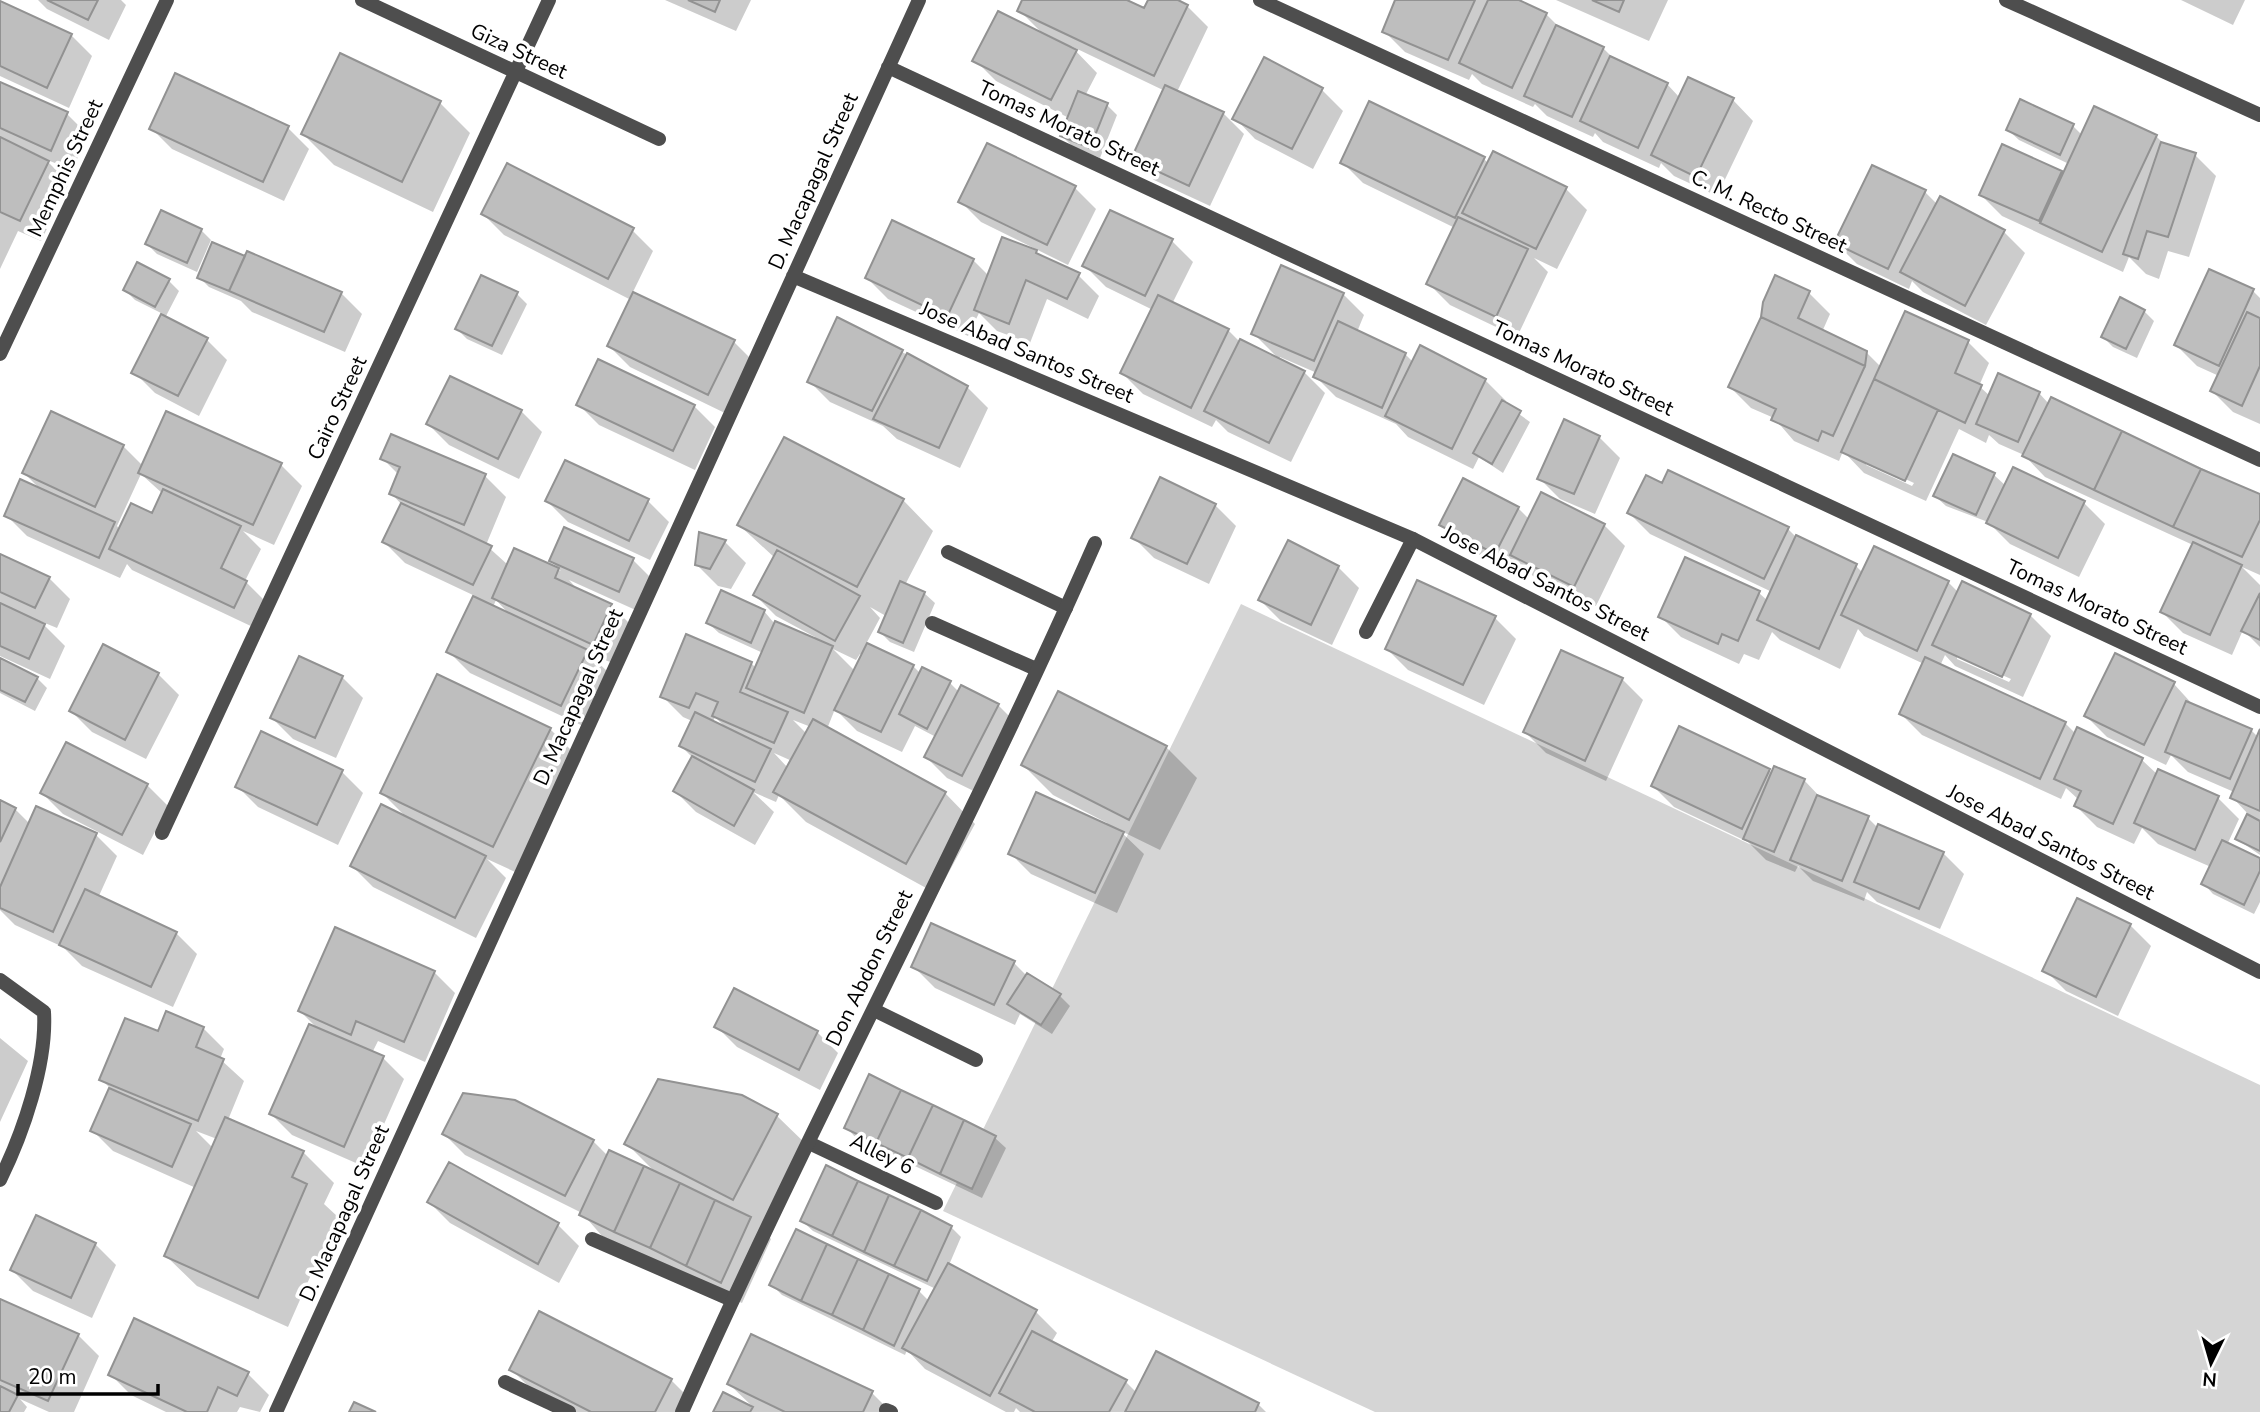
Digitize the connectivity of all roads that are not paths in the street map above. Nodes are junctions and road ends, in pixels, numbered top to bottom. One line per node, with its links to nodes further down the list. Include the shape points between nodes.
1 (167, 0): 12 (street, Memphis Street)
2 (362, 0): 8 (street, Giza Street)
3 (549, 0): 8 (street, Cairo Street)
4 (919, 0): 7 (street, D. Macapagal Street)
5 (1260, 0): 13 (street, C. M. Recto Street)
6 (2006, 0): 9 (street)
7 (888, 67): 11 (street, D. Macapagal Street); 21 (street, Tomas Morato Street)
8 (515, 73): 10 (street, Giza Street); 22 (street, Cairo Street)
9 (2260, 115)
10 (659, 139)
11 (793, 276): 14 (street, Jose Abad Santos Street); 33 (street, D. Macapagal Street)
12 (0, 354)
13 (2260, 460)
14 (1413, 539): 19 (street); 23 (street, Jose Abad Santos Street)
15 (1095, 543): 17 (street, Don Abdon Street)
16 (948, 552): 17 (street)
17 (1066, 608): 20 (street, Don Abdon Street)
18 (932, 623): 20 (street)
19 (1366, 632)
20 (1036, 669): 25 (street, Don Abdon Street)
21 (2260, 707)
22 (162, 833)
23 (2260, 972)
24 (0, 980): 28 (street, via 44,1012 46,1038 15,1150)
25 (874, 1010): 26 (street); 27 (street, Don Abdon Street)
26 (976, 1060)
27 (809, 1143): 29 (street, Alley 6); 31 (street, Don Abdon Street)
28 (0, 1180)
29 (936, 1203)
30 (592, 1239): 31 (street)
31 (732, 1300): 35 (street, Don Abdon Street)
32 (505, 1382): 34 (street)
33 (276, 1412)
34 (569, 1412)
35 (682, 1412)

